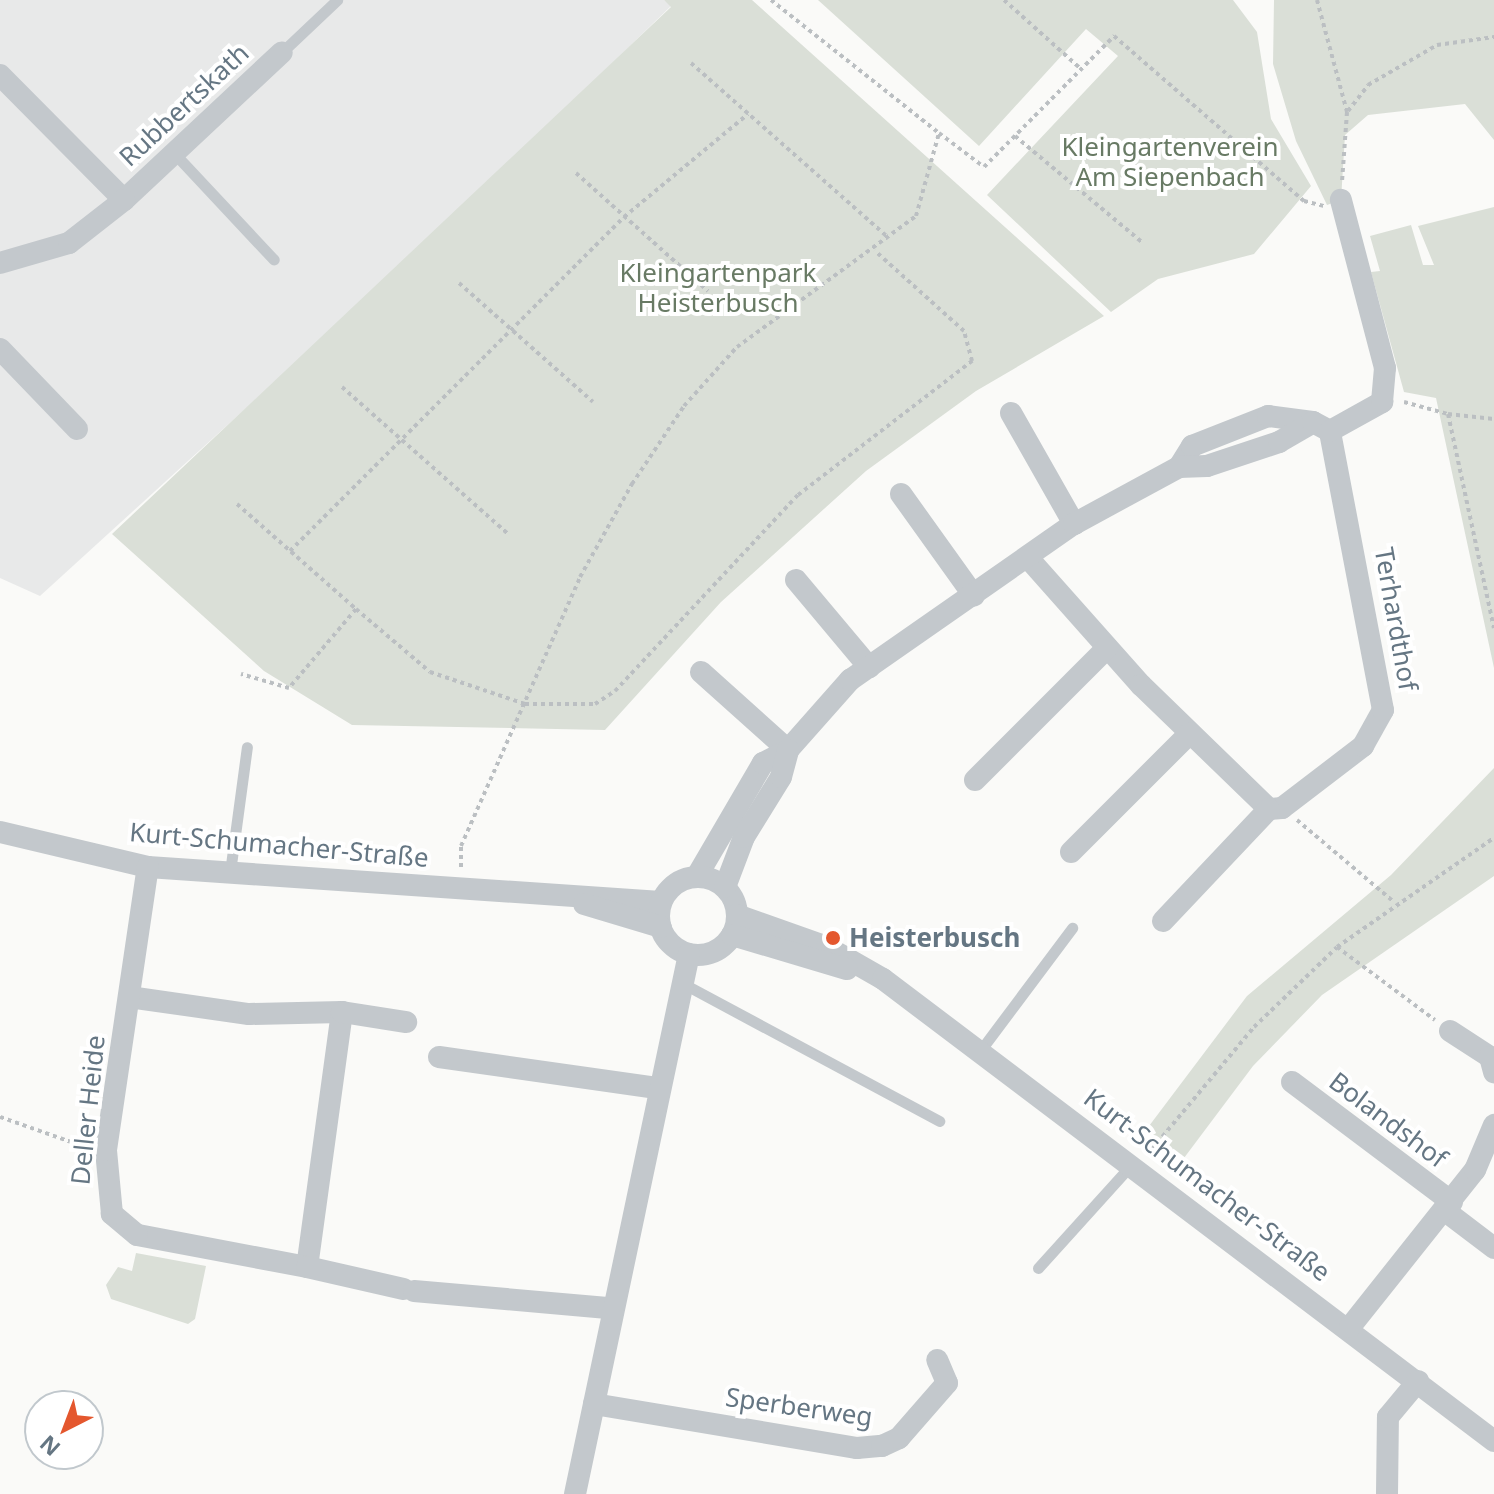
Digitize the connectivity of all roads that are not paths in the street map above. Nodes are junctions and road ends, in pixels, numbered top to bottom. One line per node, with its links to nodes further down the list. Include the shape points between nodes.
1 (337, 0): 2 (lane)
2 (282, 52): 4 (street, Rubbertskath)
3 (0, 75): 5 (street, Rubbertskath)
4 (174, 153): 5 (street, Rubbertskath); 7 (lane)
5 (124, 200): 8 (street, Rubbertskath, via 69,243)
6 (1341, 200): 11 (street, via 1385,368 1382,402)
7 (274, 260)
8 (0, 263)
9 (0, 349): 12 (street)
10 (1011, 413): 14 (street)
11 (1322, 426): 14 (street, via 1207,466 1179,467); 25 (street, Terhardthof, via 1383,710 1363,746)
12 (77, 429)
13 (901, 494): 17 (street)
14 (1074, 524): 15 (street)
15 (1029, 559): 17 (street); 18 (street)
16 (796, 580): 19 (street)
17 (974, 596): 19 (street)
18 (1107, 648): 21 (street); 24 (street)
19 (869, 667): 23 (street)
20 (701, 672): 23 (street)
21 (1190, 733): 25 (street); 27 (street)
22 (247, 747): 29 (lane)
23 (788, 750): 30 (street, via 763,763); 31 (street, via 781,777 744,837)
24 (975, 780)
25 (1276, 809): 34 (street, Terhardthof)
26 (0, 832): 28 (street, Kurt-Schumacher-Straße)
27 (1071, 852)
28 (148, 867): 29 (street, Kurt-Schumacher-Straße); 40 (street, Deller Heide)
29 (230, 872): 32 (street, Kurt-Schumacher-Straße)
30 (697, 876): 31 (street); 33 (street, via 669,889)
31 (725, 887): 35 (street)
32 (556, 896): 33 (street, Kurt-Schumacher-Straße); 36 (street, Kurt-Schumacher-Straße)
33 (661, 902): 36 (street)
34 (1163, 921)
35 (734, 925): 38 (street, via 714,952); 44 (street, Kurt-Schumacher-Straße, via 883,979)
36 (661, 927): 38 (street, via 671,945)
37 (1072, 928): 44 (lane)
38 (689, 954): 39 (street)
39 (681, 982): 48 (street); 49 (lane)
40 (129, 997): 41 (street, via 249,1014); 54 (street, Deller Heide, via 106,1150 105,1196 123,1228)
41 (342, 1012): 42 (street); 54 (street)
42 (406, 1022)
43 (1450, 1031): 46 (street, via 1490,1057)
44 (980, 1051): 51 (street, Kurt-Schumacher-Straße)
45 (439, 1057): 48 (street)
46 (1494, 1072)
47 (1292, 1082): 52 (street, Bolandshof)
48 (657, 1088): 56 (street)
49 (939, 1121)
50 (1494, 1125): 52 (street, Bolandshof, via 1489,1146)
51 (1135, 1165): 55 (lane); 57 (street, Kurt-Schumacher-Straße)
52 (1448, 1206): 53 (street, Bolandshof); 57 (street, Bolandshof)
53 (1494, 1248)
54 (307, 1267): 56 (street, Deller Heide, via 409,1290)
55 (1038, 1268)
56 (610, 1308): 60 (street)
57 (1350, 1327): 59 (street, Kurt-Schumacher-Straße)
58 (937, 1360): 60 (street, Sperberweg, via 947,1383 899,1438 882,1446 857,1448)
59 (1418, 1381): 61 (street, Kurt-Schumacher-Straße); 63 (street, via 1388,1417)
60 (594, 1404): 62 (street)
61 (1494, 1441)
62 (575, 1494)
63 (1387, 1494)

